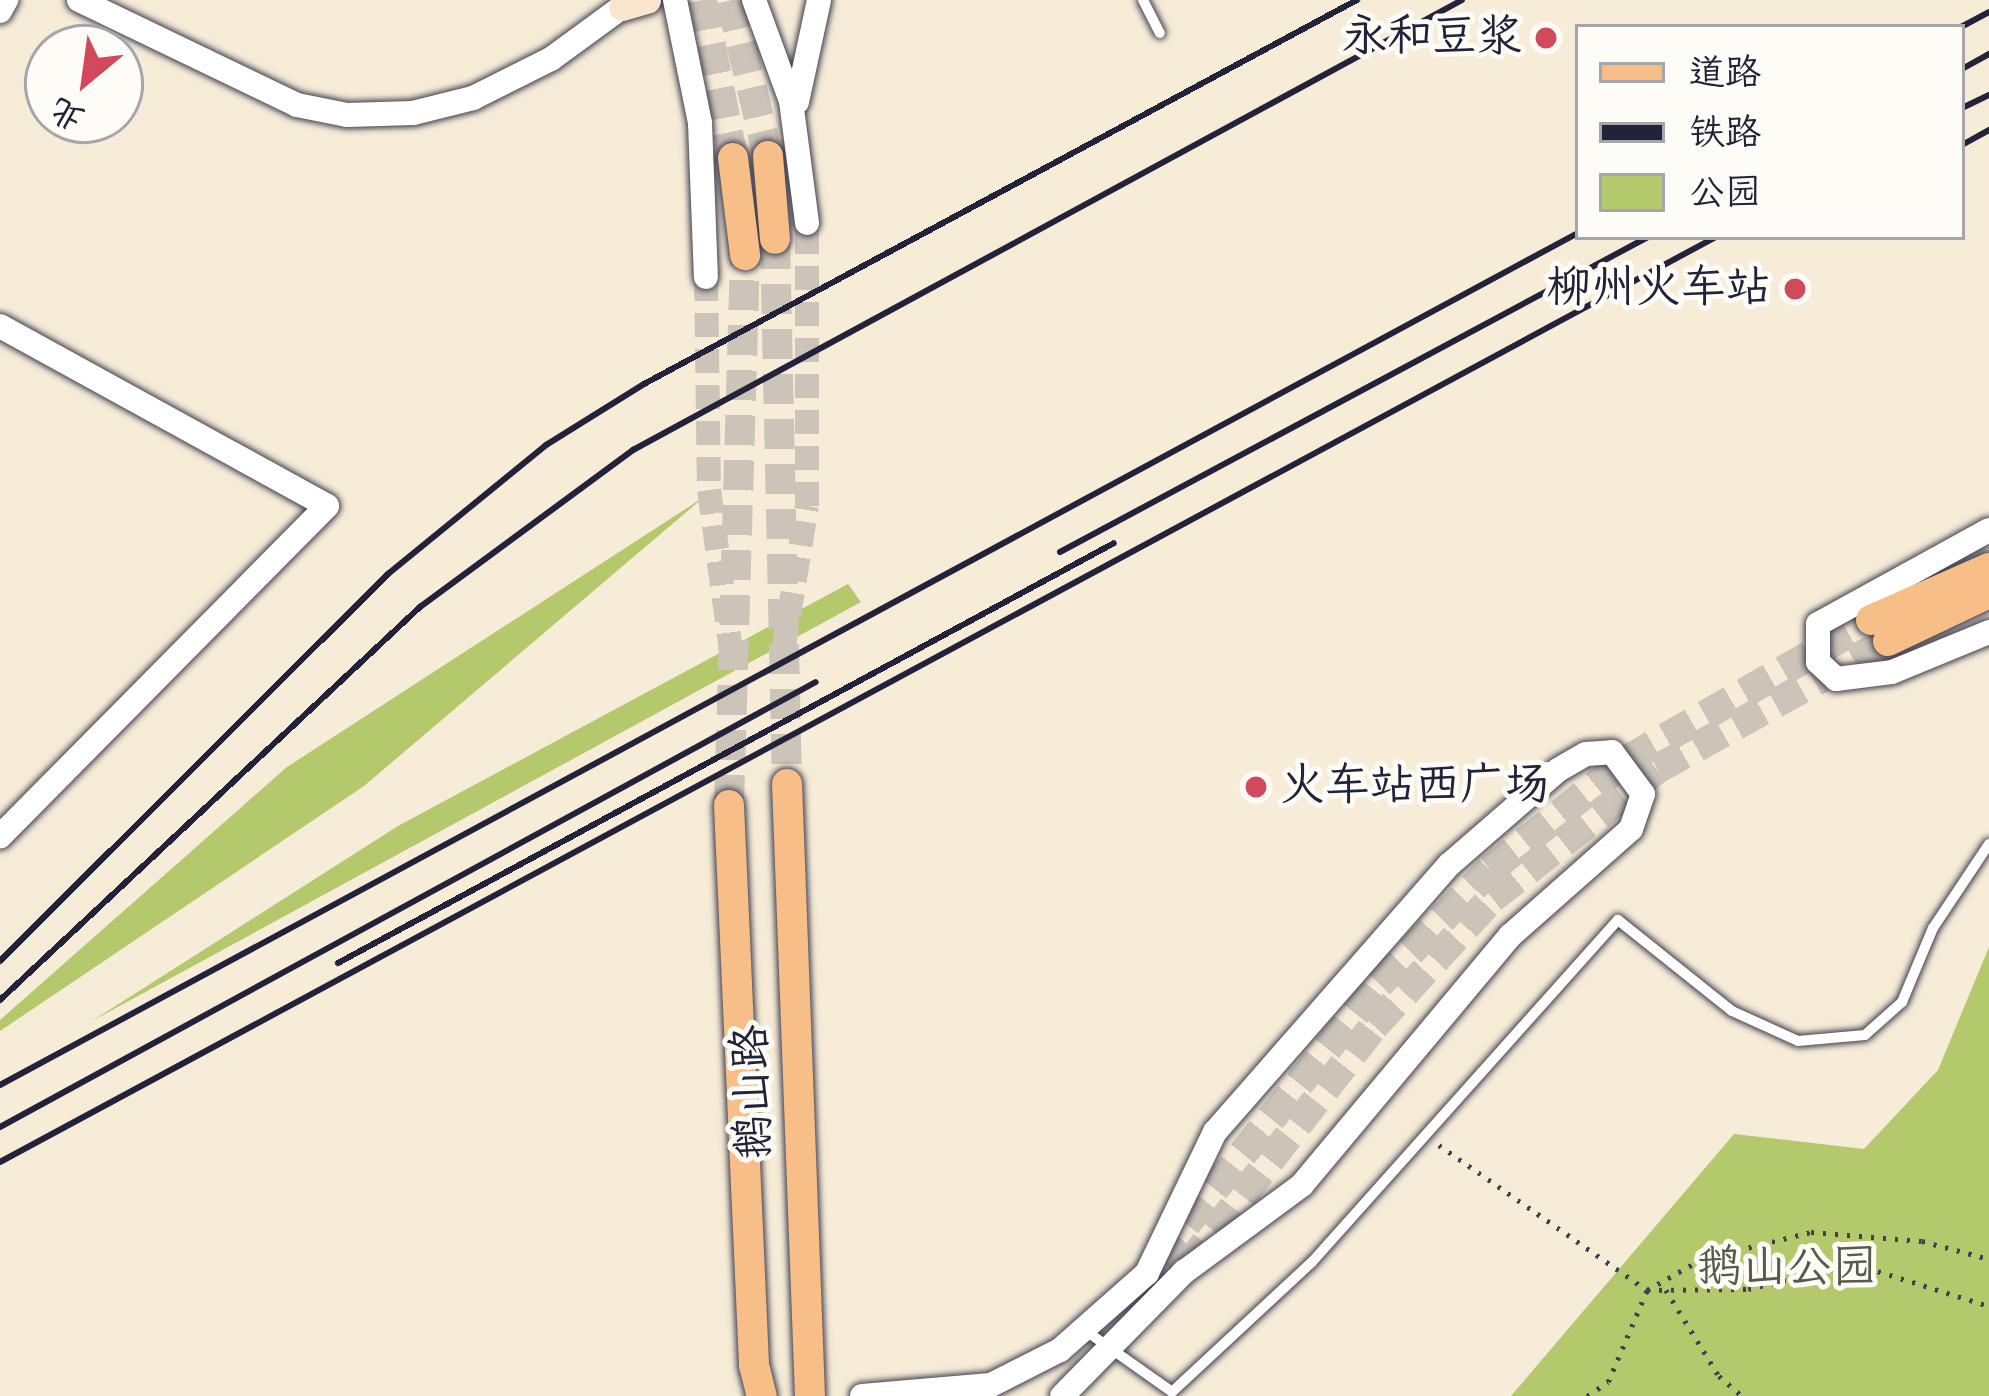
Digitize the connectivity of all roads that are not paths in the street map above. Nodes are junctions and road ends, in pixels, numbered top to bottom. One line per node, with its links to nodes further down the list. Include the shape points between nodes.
1 (6, 0): 9 (street)
2 (79, 0): 8 (street, via 297,105 347,115 413,113 473,98)
3 (676, 0): 17 (street, via 700,123)
4 (754, 0): 11 (street)
5 (820, 0): 11 (street, via 800,64)
6 (1160, 0): 7 (lane)
7 (1144, 3): 10 (lane)
8 (634, 4)
9 (0, 10)
10 (1160, 33)
11 (796, 123): 14 (street)
12 (768, 156): 15 (main road)
13 (733, 158): 16 (main road)
14 (807, 223)
15 (776, 239)
16 (745, 255)
17 (706, 277)
18 (0, 326): 25 (street, via 328,506)
19 (1989, 530): 22 (street, via 1819,624 1819,662 1836,680 1892,672)
20 (1989, 568): 21 (main road, via 1879,630)
21 (1989, 593)
22 (1989, 632)
23 (788, 784): 30 (main road, 鹅山路)
24 (729, 805): 29 (main road, 鹅山路, via 754,1365)
25 (0, 837)
26 (1989, 844): 28 (lane, via 1933,928 1902,1002 1865,1035 1798,1041 1732,1011 1618,920 1312,1262 1172,1392)
27 (1083, 1329): 28 (lane); 28 (street, via 1147,1273 1215,1132 1335,991 1532,790 1586,754 1612,752 1643,794 1631,829 1510,936 1302,1185 1184,1272); 31 (street, via 991,1385)
28 (1111, 1352): 32 (street)
29 (762, 1396)
30 (810, 1396)
31 (862, 1396)
32 (1062, 1396)

